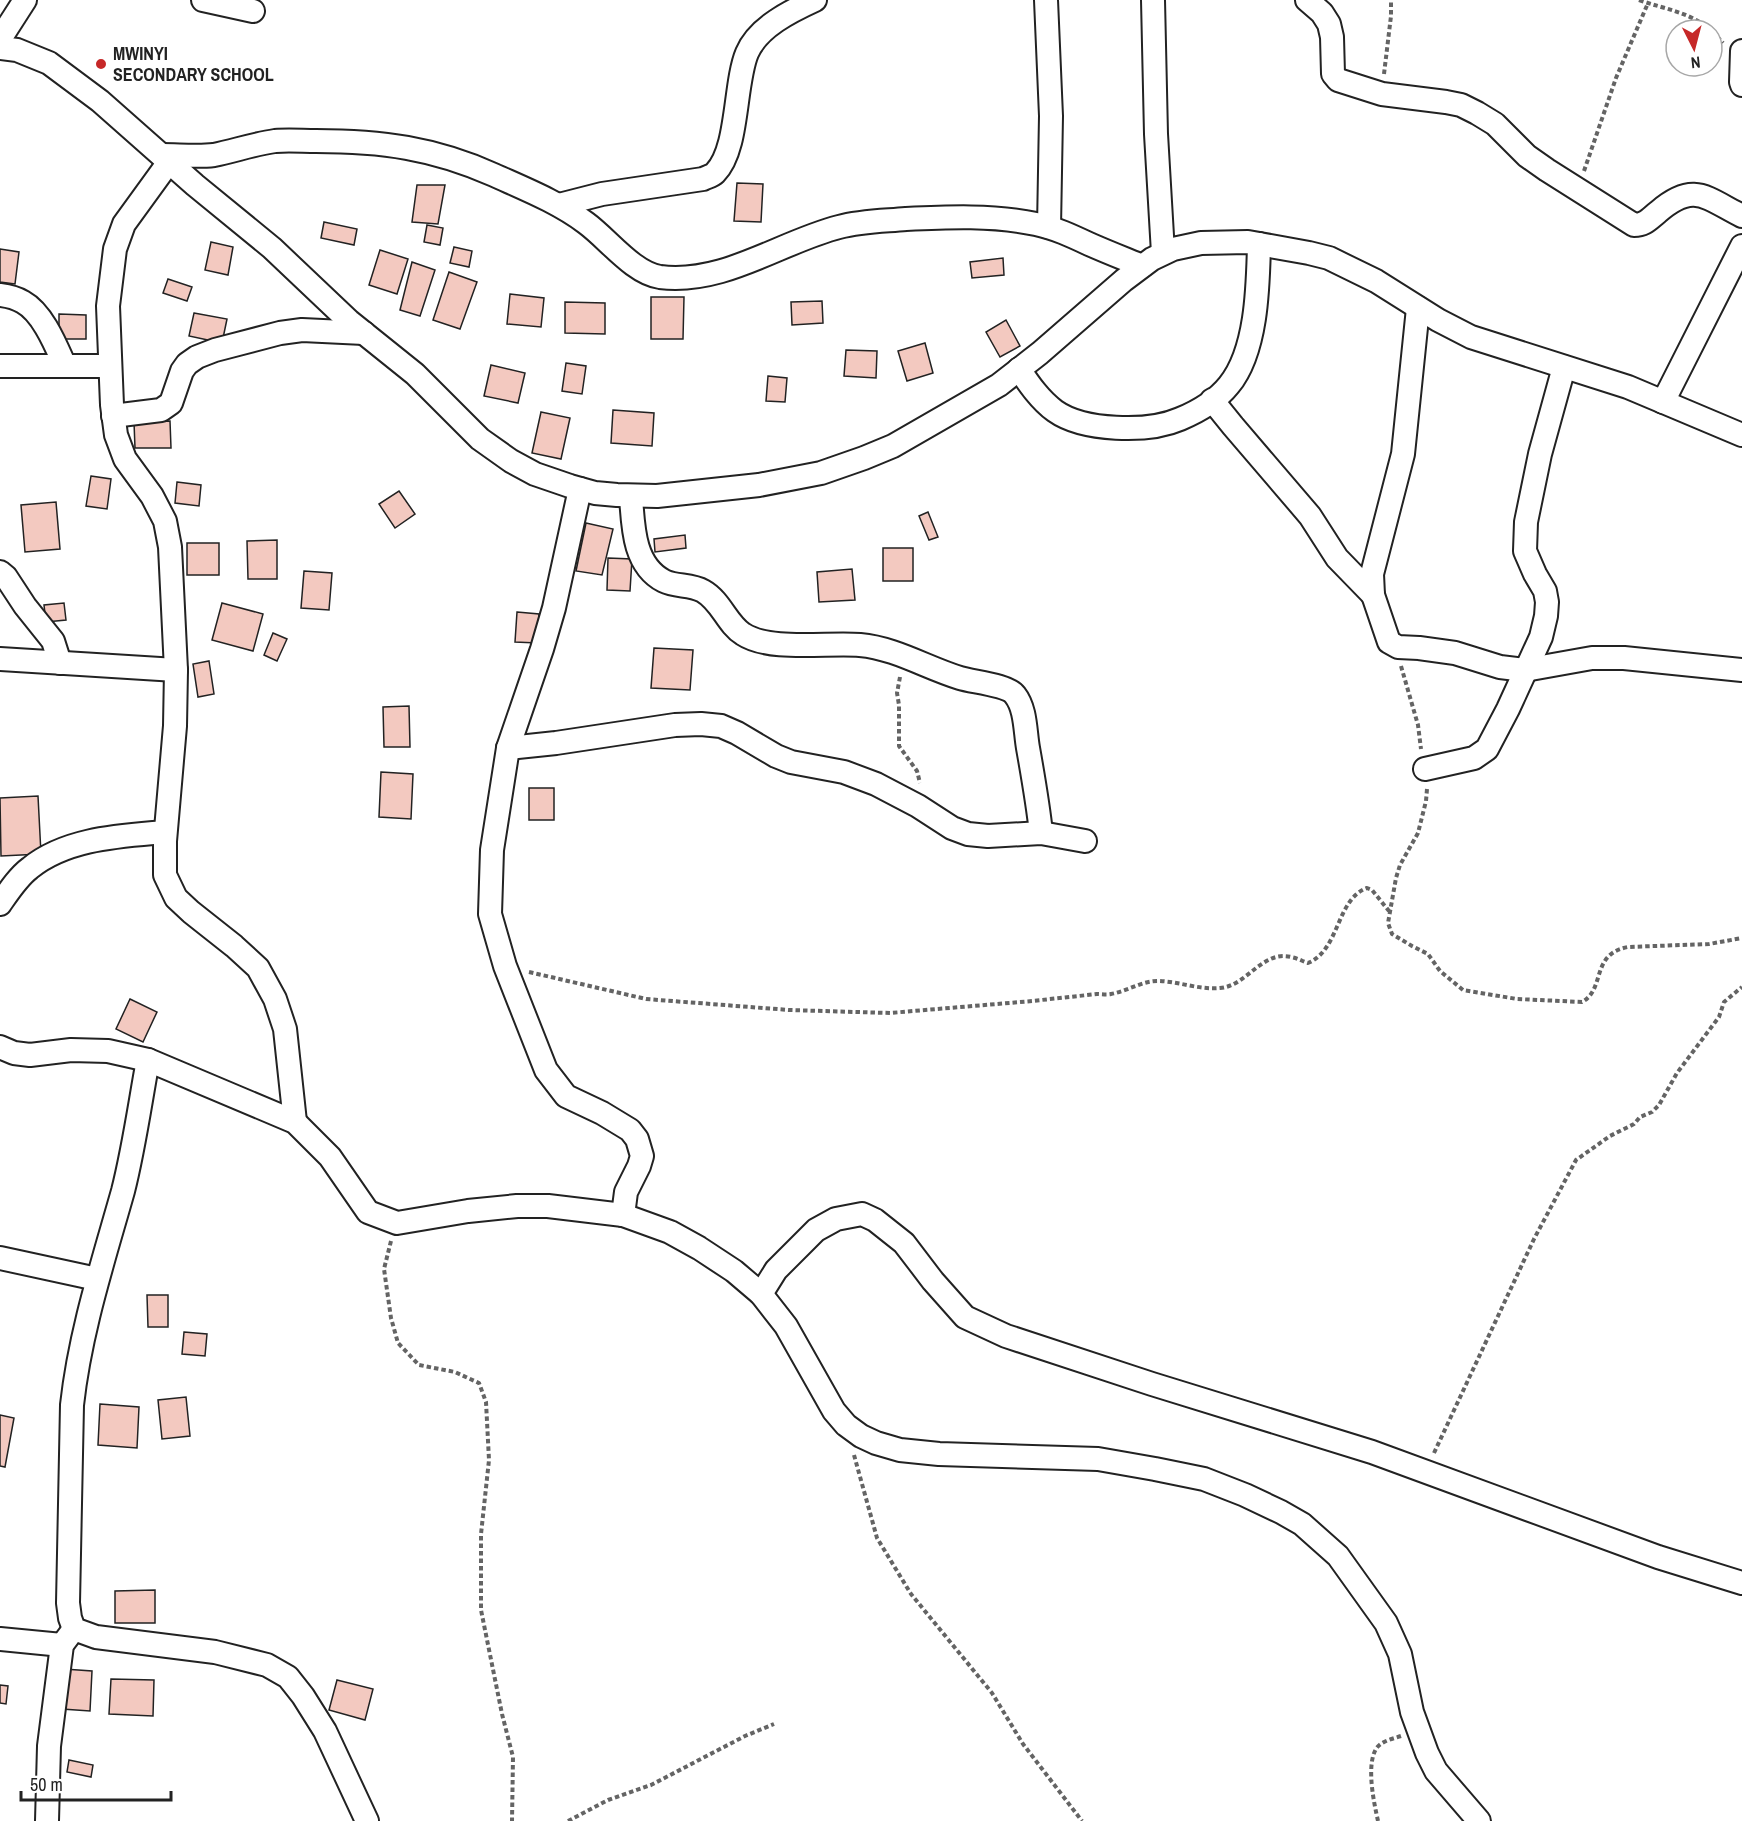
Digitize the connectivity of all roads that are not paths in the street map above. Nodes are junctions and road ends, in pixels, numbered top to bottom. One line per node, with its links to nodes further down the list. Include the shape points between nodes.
1 (25, 0): 8 (street)
2 (203, 0): 7 (street)
3 (815, 0): 13 (street, via 775,23 747,52 730,140 723,162 714,174)
4 (1046, 0): 15 (street, via 1051,116)
5 (1153, 0): 18 (street)
6 (1307, 0): 14 (street, via 1329,24 1333,74 1338,80 1382,94 1461,105 1495,124 1527,156 1634,225 1643,224 1675,198 1696,195)
7 (253, 11)
8 (0, 39)
9 (0, 48): 12 (street, via 17,50 49,63 100,101)
10 (1742, 51): 11 (street)
11 (1742, 85)
12 (165, 159): 13 (street, via 212,155 279,141 390,145 459,160); 22 (street, via 272,248); 25 (street, via 124,224 115,249 108,306)
13 (559, 205): 15 (street, via 644,272 663,277 724,270 839,227 876,221 968,217)
14 (1742, 216)
15 (1048, 227): 19 (street)
16 (1259, 244): 18 (street, via 1201,243); 21 (street, via 1329,258); 28 (street, via 1258,290 1243,362 1229,385)
17 (1741, 248): 29 (street)
18 (1163, 253): 19 (street)
19 (1142, 266): 27 (street)
20 (0, 295): 24 (street, via 24,302 36,312)
21 (1418, 308): 26 (street, via 1471,337); 35 (street, via 1403,454 1372,574)
22 (364, 333): 30 (street, via 302,330 215,350 187,364 167,407); 32 (street, via 415,374 480,439 511,462)
23 (0, 366): 24 (street)
24 (65, 366): 25 (street)
25 (110, 366): 30 (street)
26 (1564, 367): 29 (street); 39 (street, via 1526,522 1525,551 1547,603 1541,636)
27 (1020, 369): 28 (street, via 1031,388 1056,411 1082,423 1117,428 1163,424 1179,420); 33 (street, via 893,446 821,473 718,490)
28 (1212, 400): 35 (street, via 1310,516 1336,558)
29 (1663, 402): 31 (street)
30 (113, 416): 38 (street, via 124,459 165,520 170,547)
31 (1742, 435)
32 (580, 489): 33 (street); 41 (street, via 554,608)
33 (631, 496): 44 (street, via 635,541 646,564 666,582 705,592 742,634 794,645 862,645 1014,693 1023,716)
34 (0, 572): 37 (street, via 53,641)
35 (1373, 595): 39 (street, via 1385,636 1398,647 1455,652 1500,668)
36 (0, 659): 37 (street)
37 (60, 663): 38 (street)
38 (176, 670): 43 (street)
39 (1526, 670): 40 (street, via 1592,658); 42 (street, via 1487,749 1474,758)
40 (1742, 670)
41 (508, 748): 44 (street, via 675,725 720,726 791,762 844,772 876,784 968,834); 50 (street, via 492,850 490,914 505,966 546,1070 566,1096 602,1113 630,1130 637,1139 642,1156 626,1192)
42 (1425, 769)
43 (165, 832): 46 (street, via 85,842 56,853 28,869); 49 (street, via 165,875 176,898 258,968 274,999 285,1029)
44 (1041, 833): 45 (street)
45 (1085, 841)
46 (0, 904)
47 (0, 1047): 48 (street, via 30,1055 108,1051)
48 (148, 1060): 49 (street); 52 (street, via 123,1188)
49 (296, 1122): 50 (street, via 330,1157 368,1212 397,1223 517,1206)
50 (623, 1215): 53 (street, via 652,1224 699,1248)
51 (0, 1258): 52 (street)
52 (97, 1280): 55 (street, via 72,1405)
53 (761, 1294): 54 (street, via 776,1270 816,1230 862,1214 904,1243 965,1317 1006,1336 1372,1452 1658,1557); 59 (street, via 786,1326 834,1411 846,1425 876,1443 900,1450 1098,1460 1155,1469 1204,1479 1302,1524 1338,1556 1386,1623 1400,1654 1412,1712 1427,1754)
54 (1742, 1583)
55 (68, 1637): 56 (street); 57 (street, via 49,1746); 58 (street, via 215,1652 267,1665 288,1677 325,1731)
56 (0, 1639)
57 (47, 1821)
58 (367, 1821)
59 (1479, 1821)

